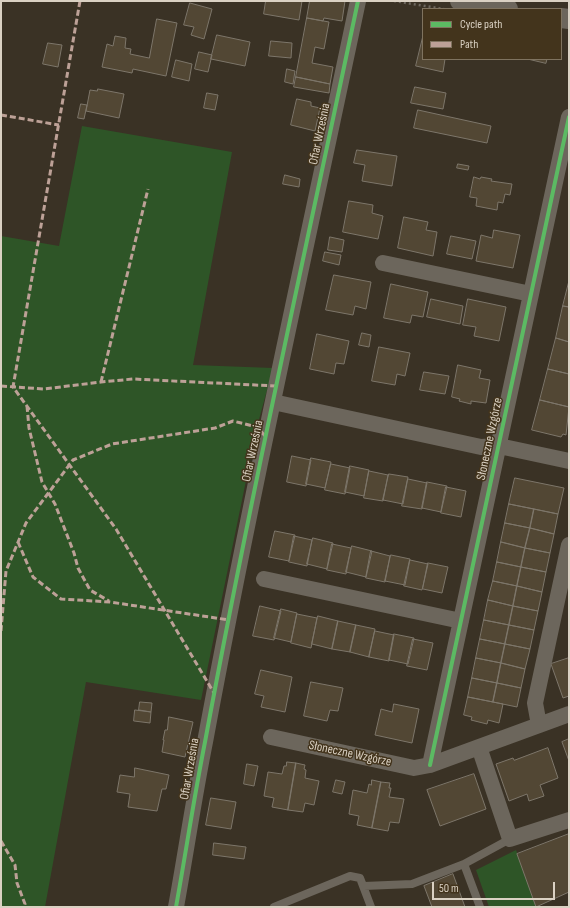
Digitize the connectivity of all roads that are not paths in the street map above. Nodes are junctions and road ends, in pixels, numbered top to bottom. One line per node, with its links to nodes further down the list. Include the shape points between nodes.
1 (358, 1): 7 (street, Ofiar Września)
2 (460, 1): 3 (street)
3 (502, 8)
4 (569, 117): 6 (street, Słoneczne Wzgórze)
5 (383, 263): 6 (street)
6 (531, 294): 8 (street, Słoneczne Wzgórze)
7 (273, 402): 8 (street, Słoneczne Wzgórze, via 481,447); 22 (street, Ofiar Września, via 204,744)
8 (499, 446): 9 (street, Słoneczne Wzgórze); 12 (street, Słoneczne Wzgórze)
9 (569, 461)
10 (569, 545): 14 (street, via 535,703)
11 (264, 579): 12 (street)
12 (461, 621): 17 (street, Słoneczne Wzgórze)
13 (569, 714): 14 (street, Słoneczne Wzgórze)
14 (539, 725): 16 (street, Słoneczne Wzgórze)
15 (271, 737): 17 (street, Słoneczne Wzgórze, via 414,768)
16 (479, 747): 17 (street, Słoneczne Wzgórze); 19 (street)
17 (430, 765)
18 (569, 820): 19 (street)
19 (510, 839): 20 (lane)
20 (464, 864): 21 (lane, via 412,884); 25 (lane)
21 (364, 886): 23 (lane, via 360,878 350,876); 24 (lane)
22 (176, 907)
23 (274, 907)
24 (371, 907)
25 (480, 907)

